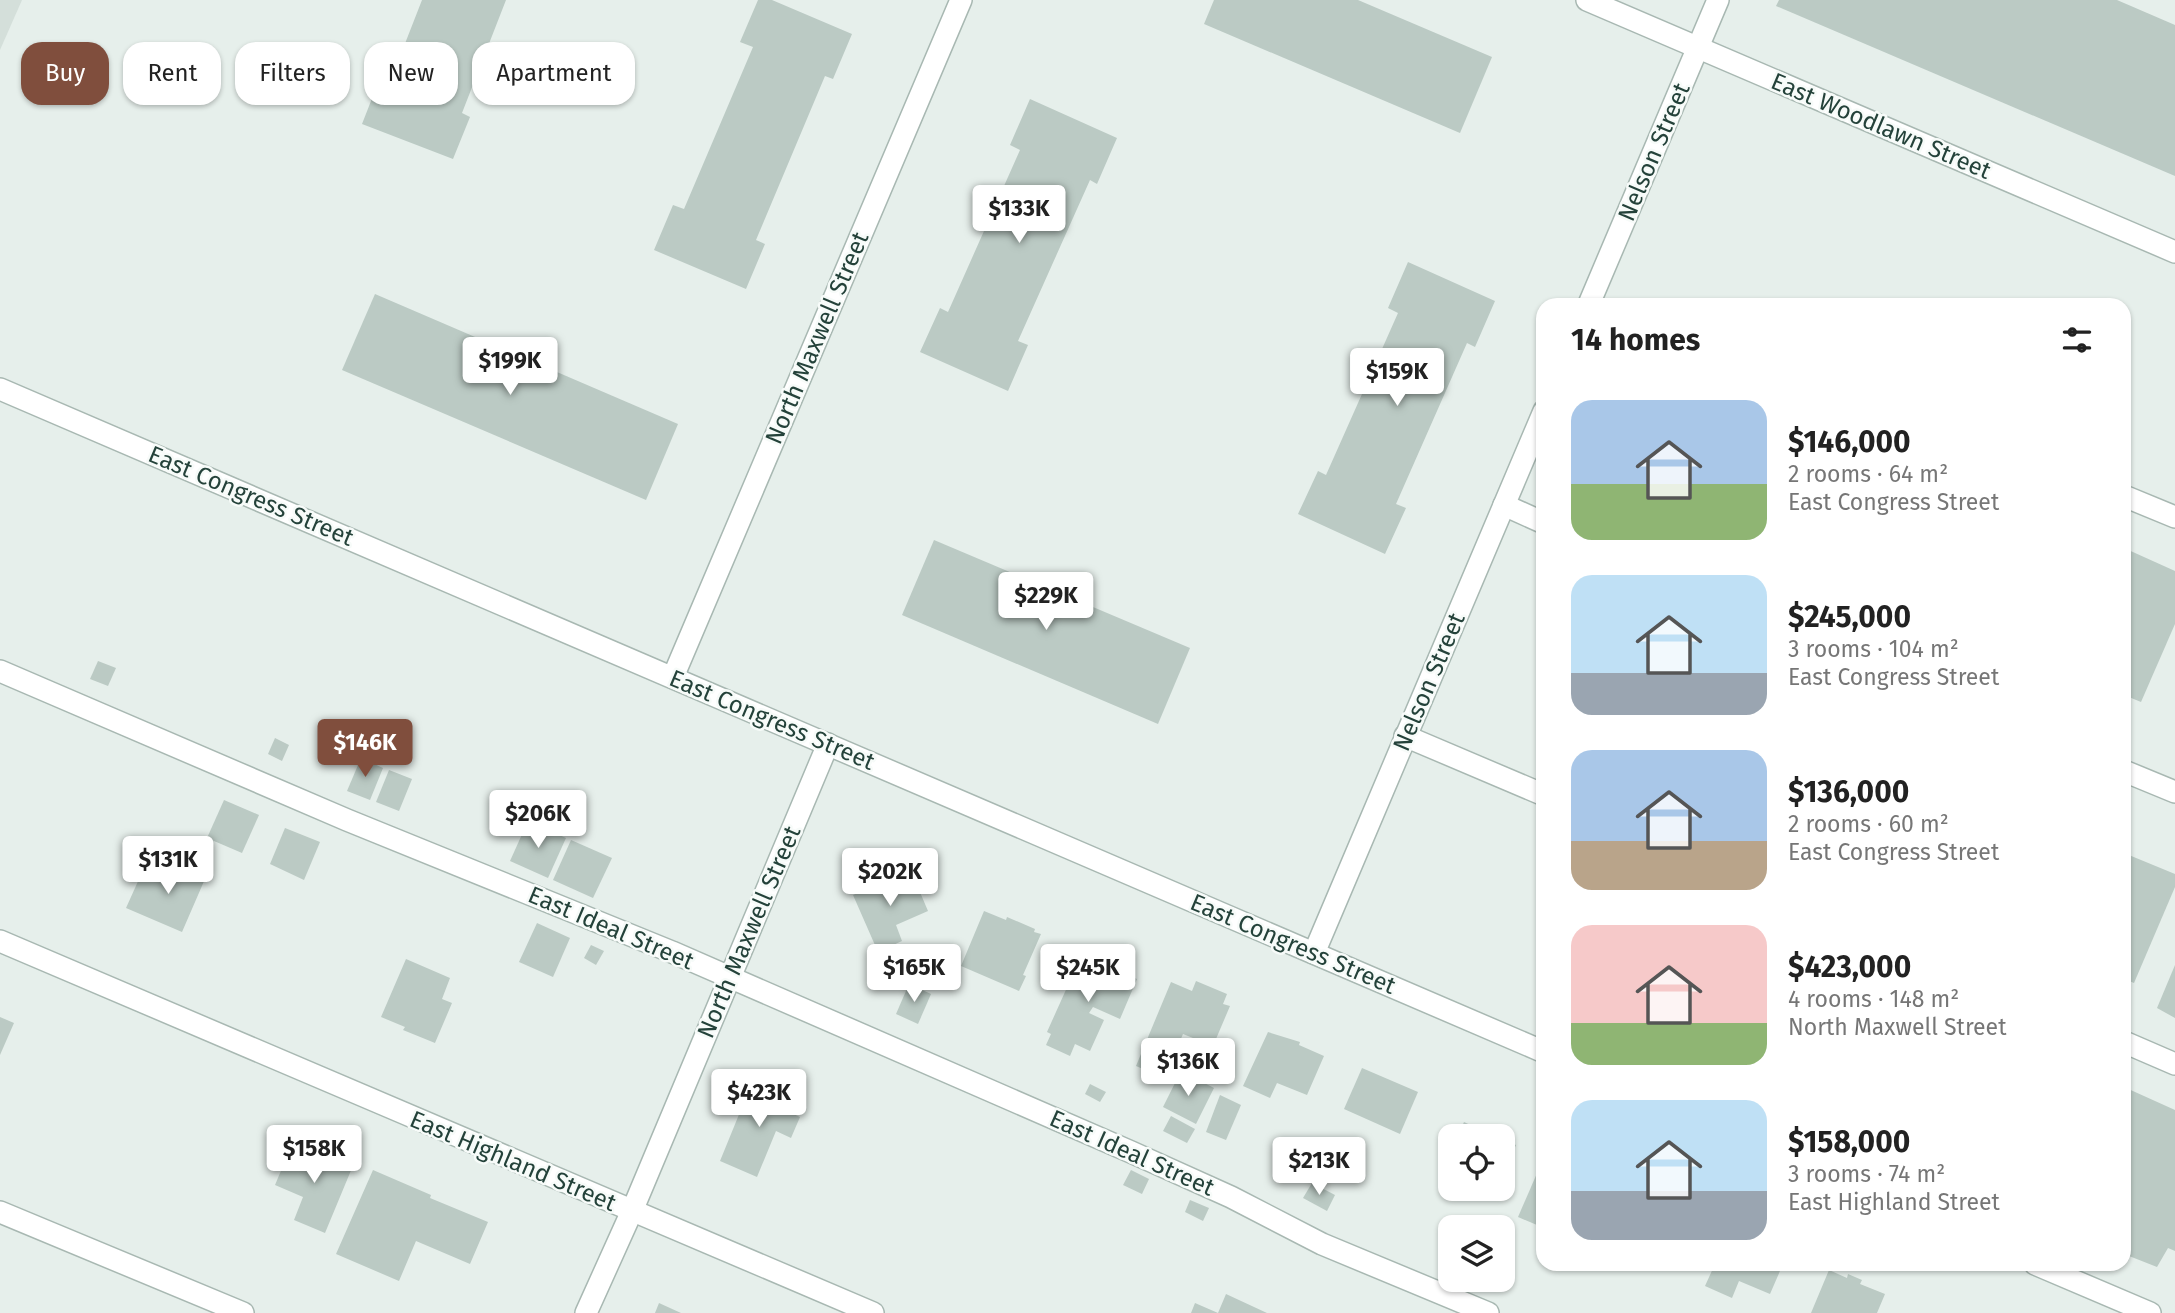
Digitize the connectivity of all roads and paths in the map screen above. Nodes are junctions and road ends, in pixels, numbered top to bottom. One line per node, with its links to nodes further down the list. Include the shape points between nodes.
1 (961, 0): 14 (street, North Maxwell Street)
2 (1587, 0): 4 (street, East Woodlawn Street)
3 (1718, 0): 4 (street, Nelson Street)
4 (1698, 47): 5 (street, East Woodlawn Street); 6 (street, Nelson Street)
5 (2175, 252)
6 (1592, 298)
7 (0, 389): 14 (street, East Congress Street)
8 (1536, 430): 10 (street, Nelson Street)
9 (2131, 499): 11 (street)
10 (1504, 505): 12 (street); 15 (street, Nelson Street)
11 (2175, 517)
12 (1536, 519)
13 (0, 671): 22 (street, East Ideal Street)
14 (673, 677): 16 (street, East Congress Street)
15 (1405, 736): 18 (street); 21 (street, Nelson Street)
16 (828, 744): 21 (street, East Congress Street); 22 (street, North Maxwell Street)
17 (2131, 774): 19 (street)
18 (1536, 792)
19 (2175, 792)
20 (0, 942): 26 (street, East Highland Street)
21 (1314, 953): 24 (street, East Congress Street)
22 (729, 979): 26 (street, North Maxwell Street); 32 (street, East Ideal Street, via 1131,1152 1322,1244)
23 (2131, 1045): 25 (street)
24 (1536, 1049)
25 (2175, 1064)
26 (632, 1211): 30 (street, North Maxwell Street); 31 (street, East Highland Street)
27 (0, 1212): 29 (street)
28 (2051, 1271): 33 (street)
29 (243, 1313)
30 (586, 1313)
31 (873, 1313)
32 (1488, 1313)
33 (2150, 1313)

